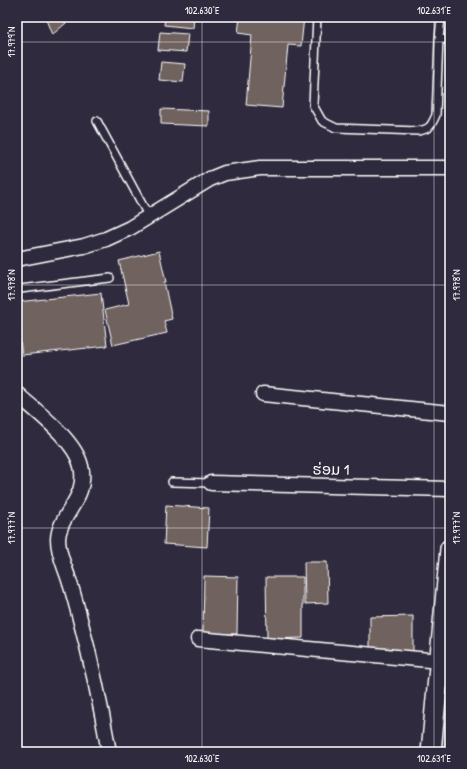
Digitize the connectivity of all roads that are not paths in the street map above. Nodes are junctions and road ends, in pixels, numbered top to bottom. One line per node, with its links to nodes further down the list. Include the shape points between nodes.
1 (317, 17): 3 (lane, via 313,105 322,121 336,128 418,131 432,126 436,115)
2 (441, 17): 3 (lane)
3 (439, 39): 4 (lane)
4 (450, 40)
5 (97, 121): 7 (lane)
6 (450, 168): 7 (street, via 242,170 210,179)
7 (149, 217): 8 (street, via 106,239 84,246)
8 (17, 259)
9 (110, 278): 10 (lane)
10 (17, 288)
11 (17, 394): 20 (street, via 65,438 81,466 80,491 60,529 58,539 62,562 82,625)
12 (263, 394): 13 (street)
13 (450, 413)
14 (172, 482): 15 (lane)
15 (211, 483): 16 (street, ຮ່ອມ 1)
16 (450, 489)
17 (450, 549): 19 (street)
18 (198, 639): 19 (street)
19 (440, 661): 21 (street)
20 (109, 752)
21 (431, 752)

